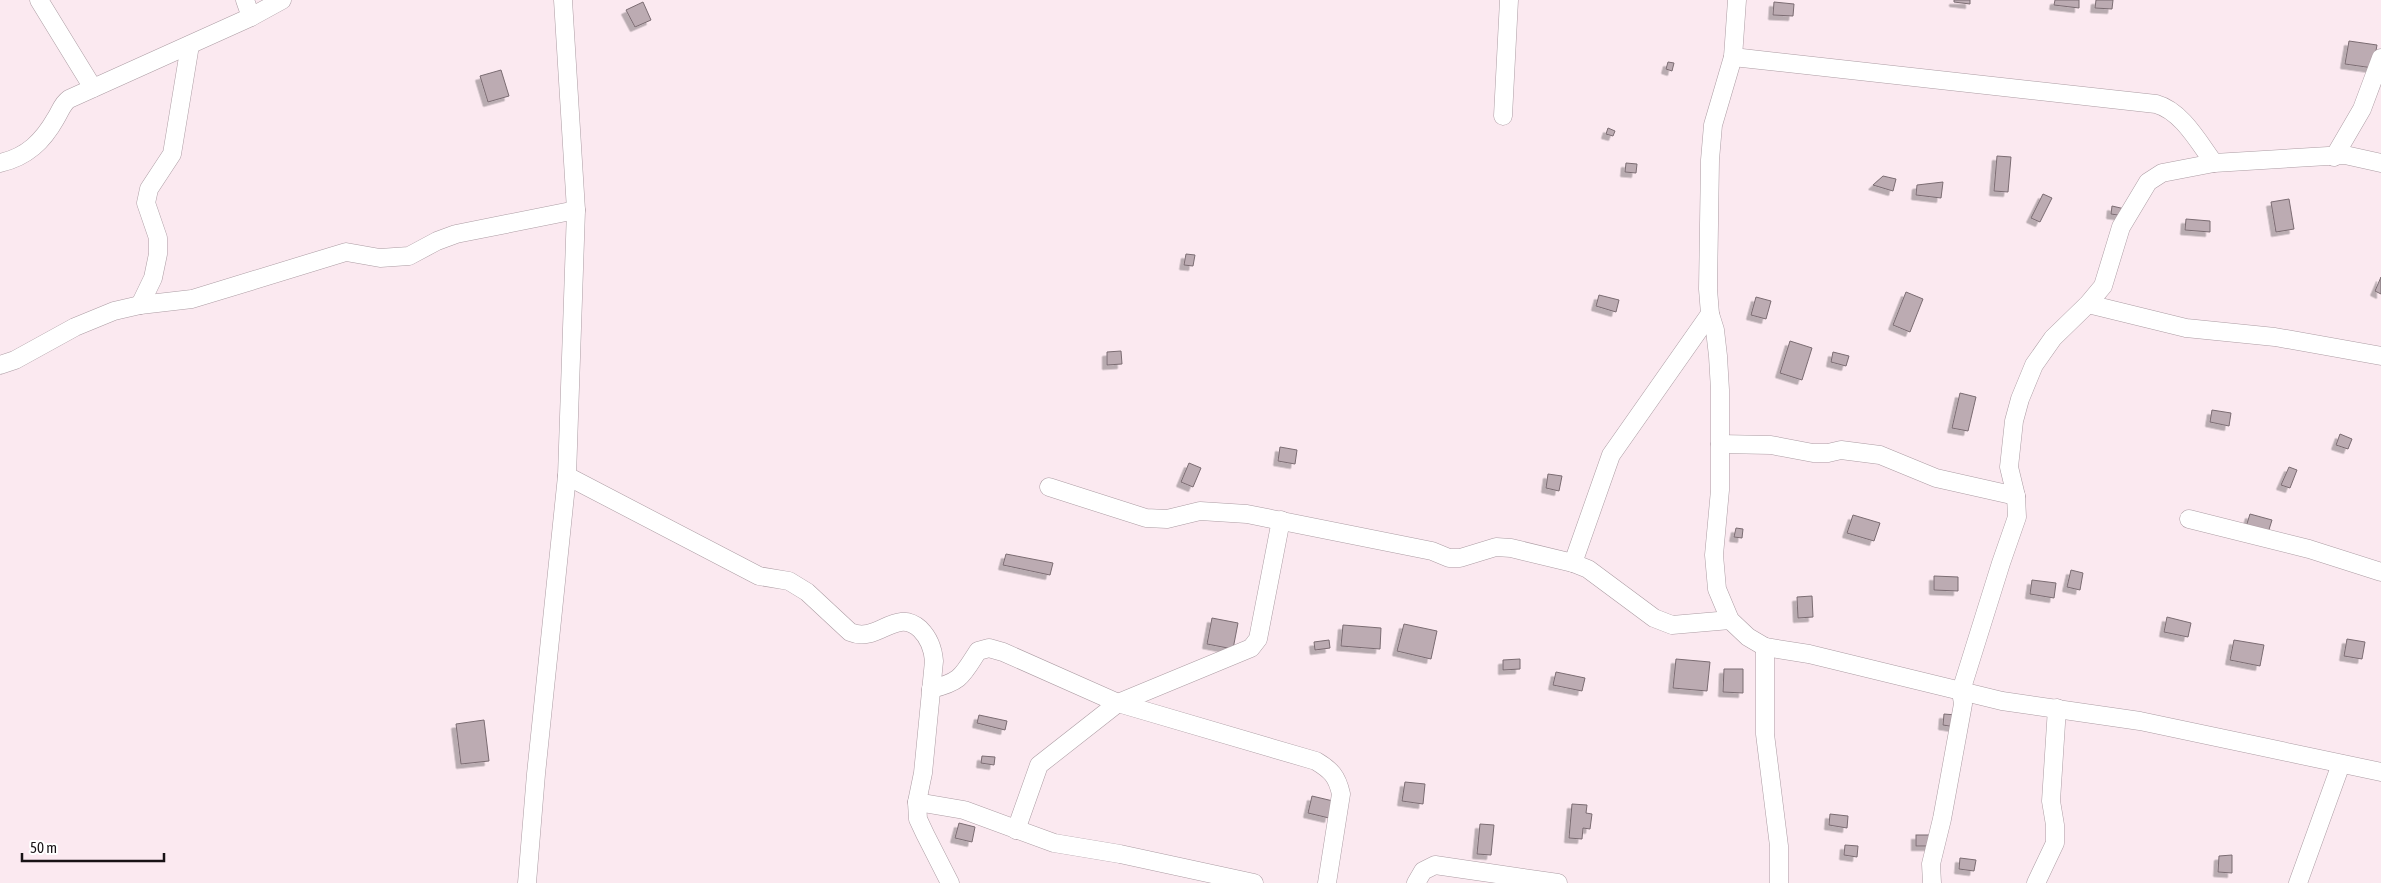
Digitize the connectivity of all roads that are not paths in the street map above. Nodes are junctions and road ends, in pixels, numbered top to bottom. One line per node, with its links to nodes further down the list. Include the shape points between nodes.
1 (39, 0): 11 (street)
2 (246, 0): 7 (street)
3 (282, 0): 7 (street)
4 (563, 0): 17 (street)
5 (1508, 0): 12 (street)
6 (1738, 0): 9 (street)
7 (251, 17): 8 (street)
8 (190, 44): 11 (street); 19 (street, via 172,154 149,189 146,203 158,238 158,254 153,278)
9 (1733, 57): 15 (street, via 2156,104 2167,107 2179,117); 20 (street, via 1713,125)
10 (2381, 58): 13 (street, via 2362,109)
11 (93, 88): 14 (street, via 62,104 42,140 28,153)
12 (1503, 116)
13 (2334, 157): 15 (street); 16 (street, via 2345,155)
14 (0, 163)
15 (2214, 163): 18 (street, via 2162,173 2148,182 2121,227 2103,286)
16 (2381, 163)
17 (576, 210): 19 (street, via 456,234 437,240 409,256 380,258 346,252 192,299); 24 (street)
18 (2088, 304): 21 (street, via 2186,328 2275,337); 26 (street, via 2053,338 2034,365 2020,399 2009,467)
19 (140, 305): 22 (street, via 92,319)
20 (1710, 314): 23 (street, via 1718,356); 29 (street, via 1611,455)
21 (2381, 356)
22 (0, 366)
23 (1720, 444): 26 (street, via 1771,445 1813,453 1828,454 1841,450 1880,455 1936,478); 31 (street, via 1714,555 1717,590)
24 (567, 476): 33 (street, via 759,576 789,580 859,636 902,620 912,622 933,648); 41 (street)
25 (1049, 487): 28 (street, via 1146,518 1167,519 1200,511)
26 (2016, 496): 34 (street, via 2017,517 2013,532 2000,563)
27 (2189, 519): 30 (street, via 2309,549)
28 (1281, 520): 29 (street, via 1432,550 1449,558 1460,558 1496,547); 35 (street, via 1258,639 1251,648)
29 (1573, 563): 31 (street, via 1588,569 1654,618 1672,625)
30 (2381, 572)
31 (1730, 620): 32 (street)
32 (1765, 647): 34 (street, via 1809,654); 47 (street, via 1765,734 1779,846)
33 (931, 689): 35 (street, via 952,684 962,676 978,651 989,648); 39 (street)
34 (1962, 691): 36 (street, via 2002,701); 48 (street, via 1963,704 1931,864)
35 (1118, 703): 40 (street, via 1039,765); 44 (street, via 1316,761 1332,770 1340,794)
36 (2057, 708): 37 (street); 49 (street, via 2050,801 2055,843)
37 (2341, 764): 38 (street); 50 (street)
38 (2381, 772)
39 (917, 802): 40 (street, via 964,810); 42 (street, via 918,819 924,834)
40 (1016, 830): 43 (street, via 1054,843)
41 (527, 883)
42 (950, 883)
43 (1254, 883)
44 (1327, 883)
45 (1416, 883): 46 (street, via 1423,871 1435,865)
46 (1558, 883)
47 (1778, 883)
48 (1932, 883)
49 (2036, 883)
50 (2298, 883)

